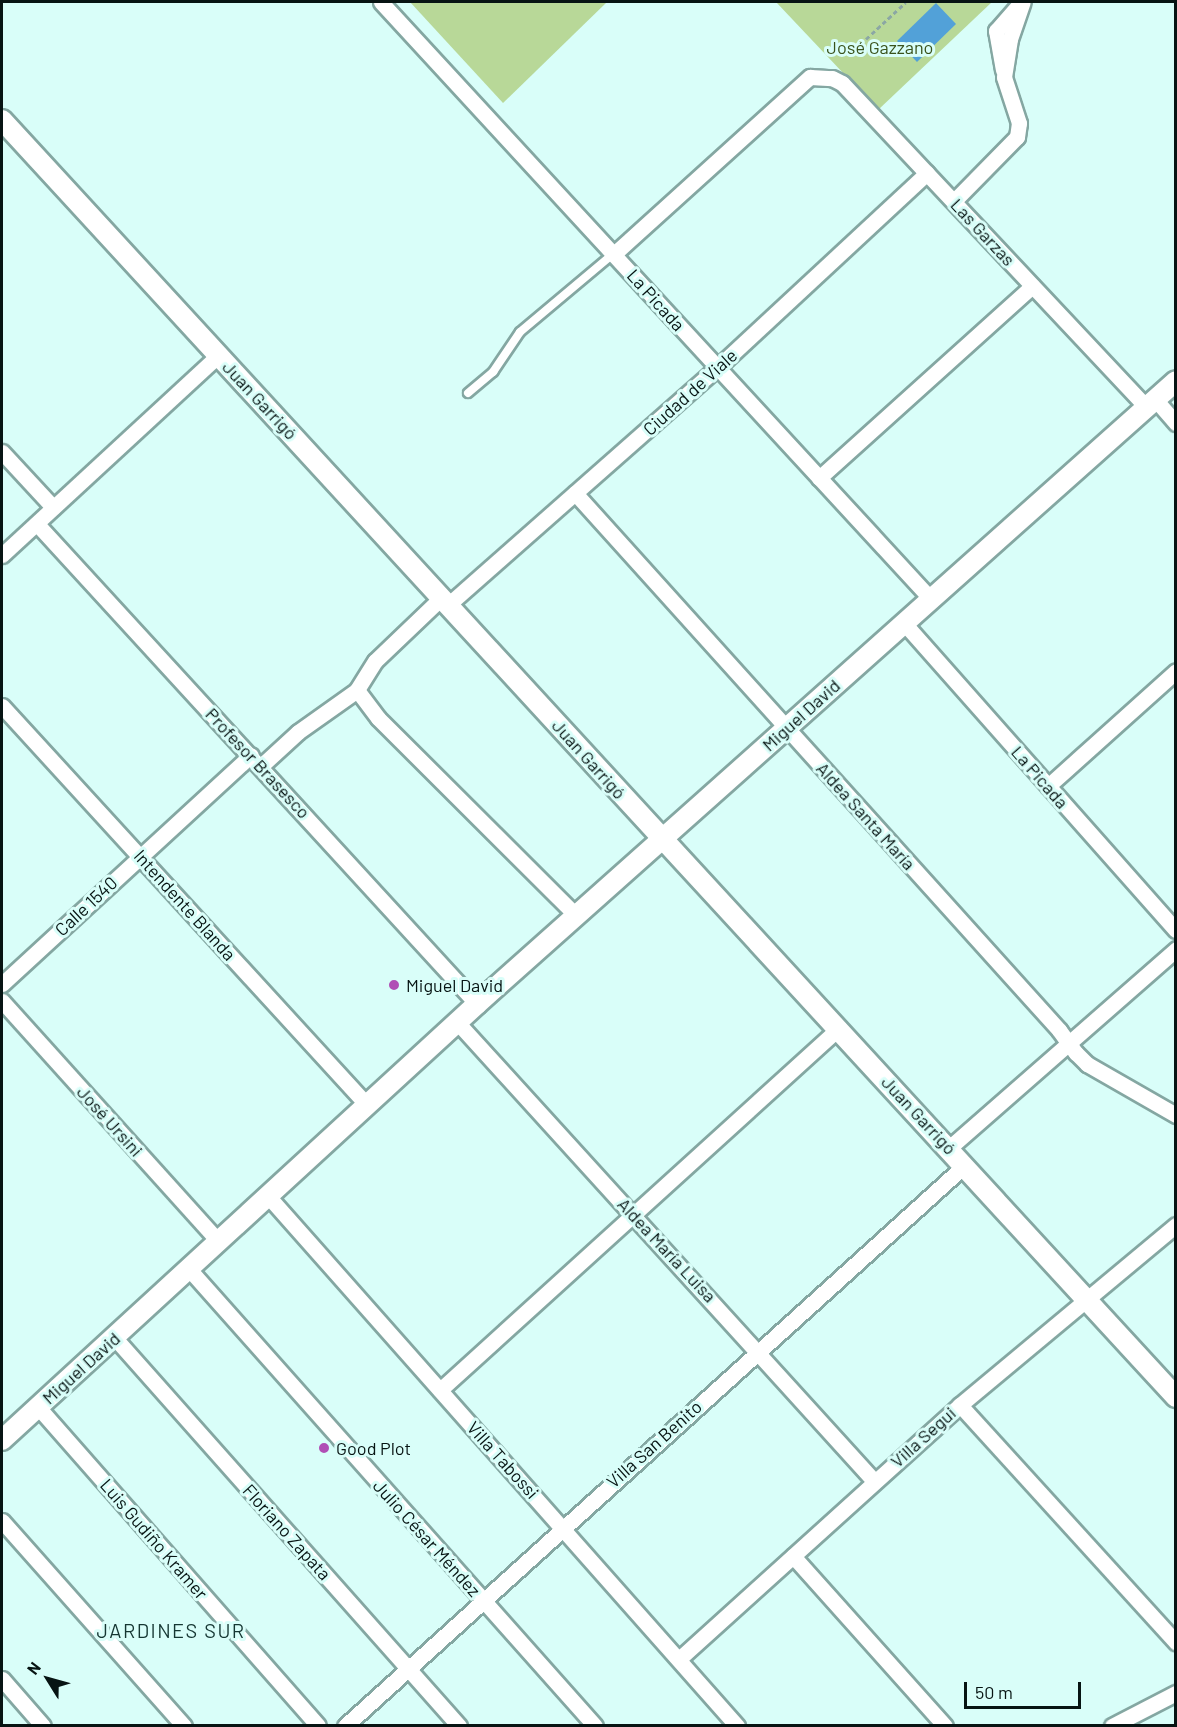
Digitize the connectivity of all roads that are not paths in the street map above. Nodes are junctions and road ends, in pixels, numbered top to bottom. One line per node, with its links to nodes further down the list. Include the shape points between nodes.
1 (381, 2): 6 (street, La Picada)
2 (1022, 2): 5 (street, via 1010,39 1004,77 1019,123 1017,137)
3 (5, 131): 8 (street, Juan Garrigó)
4 (927, 173): 5 (street, Las Garzas); 6 (street, Las Garzas, via 842,83 821,75 810,77); 9 (street, Ciudad de Viale)
5 (954, 201): 7 (street, Las Garzas)
6 (615, 253): 9 (street, La Picada); 11 (lane, via 520,332 493,372)
7 (1032, 286): 12 (street, Las Garzas); 15 (street)
8 (219, 356): 17 (street); 21 (street, Juan Garrigó)
9 (718, 367): 15 (street, La Picada); 16 (street, Ciudad de Viale)
10 (1176, 381): 12 (street, Miguel David)
11 (468, 393)
12 (1150, 403): 13 (street, Las Garzas); 20 (street, Miguel David)
13 (1176, 423)
14 (2, 452): 17 (street)
15 (819, 478): 20 (street, La Picada)
16 (575, 493): 21 (street, Ciudad de Viale); 26 (street, Aldea Santa María)
17 (53, 507): 18 (street)
18 (37, 524): 19 (street); 27 (street, Profesor Brasesco)
19 (2, 555)
20 (931, 599): 22 (street, Miguel David)
21 (444, 601): 24 (street, Ciudad de Viale, via 375,661); 29 (street, Juan Garrigó)
22 (904, 623): 26 (street, Miguel David); 28 (street, La Picada)
23 (1176, 671): 28 (street)
24 (357, 690): 27 (street, Calle 1540); 31 (street, via 389,728)
25 (2, 706): 30 (street, Intendente Blanda)
26 (787, 728): 29 (street, Miguel David); 39 (street, Aldea Santa María)
27 (256, 761): 30 (street, Calle 1540); 36 (street, Profesor Brasesco)
28 (1048, 786): 32 (street, La Picada)
29 (662, 839): 31 (street, Miguel David); 38 (street, Juan Garrigó)
30 (140, 856): 34 (street, Calle 1540); 40 (street, Intendente Blanda)
31 (576, 915): 36 (street, Miguel David)
32 (1176, 930)
33 (1176, 949): 39 (street)
34 (2, 984)
35 (2, 1001): 47 (street, José Ursini)
36 (477, 1004): 37 (street, Miguel David)
37 (457, 1022): 40 (street, Miguel David); 45 (street, Aldea María Luisa)
38 (839, 1028): 42 (street, Juan Garrigó); 45 (street)
39 (1069, 1042): 41 (street, Aldea Santa María, via 1086,1064); 42 (street)
40 (367, 1105): 44 (street, Miguel David)
41 (1176, 1115)
42 (948, 1148): 43 (street, Juan Garrigó)
43 (965, 1165): 49 (street, Juan Garrigó); 51 (street, Villa San Benito)
44 (268, 1196): 47 (street, Miguel David); 52 (street, Villa Tabossi)
45 (634, 1214): 51 (street, Aldea María Luisa); 52 (street)
46 (1176, 1225): 49 (street, Villa Segui)
47 (219, 1242): 48 (street, Miguel David)
48 (189, 1269): 50 (street, Miguel David); 61 (street, Julio César Méndez)
49 (1087, 1299): 53 (street, Juan Garrigó); 54 (street, Villa Segui)
50 (114, 1337): 55 (street, Miguel David); 64 (street, Floriano Zapata)
51 (758, 1349): 57 (street, Aldea María Luisa); 59 (street, Villa San Benito)
52 (440, 1390): 59 (street, Villa Tabossi)
53 (1176, 1397)
54 (960, 1404): 57 (street, Villa Segui); 62 (street)
55 (38, 1407): 56 (street, Miguel David); 69 (street, Luis Gudiño Kramer)
56 (2, 1440)
57 (874, 1481): 60 (street, Villa Segui)
58 (2, 1521): 68 (street)
59 (563, 1527): 61 (street, Villa San Benito); 63 (street, Villa Tabossi)
60 (793, 1556): 63 (street, Villa Segui); 74 (street)
61 (483, 1600): 64 (street, Villa San Benito); 72 (street, Julio César Méndez)
62 (1176, 1642)
63 (679, 1659): 73 (street, Villa Tabossi)
64 (408, 1668): 70 (street, Villa San Benito); 71 (street, Floriano Zapata)
65 (2, 1679): 67 (street)
66 (1176, 1693): 75 (street)
67 (43, 1725)
68 (184, 1725)
69 (318, 1725)
70 (345, 1725)
71 (459, 1725)
72 (595, 1725)
73 (737, 1725)
74 (945, 1725)
75 (1112, 1725)

